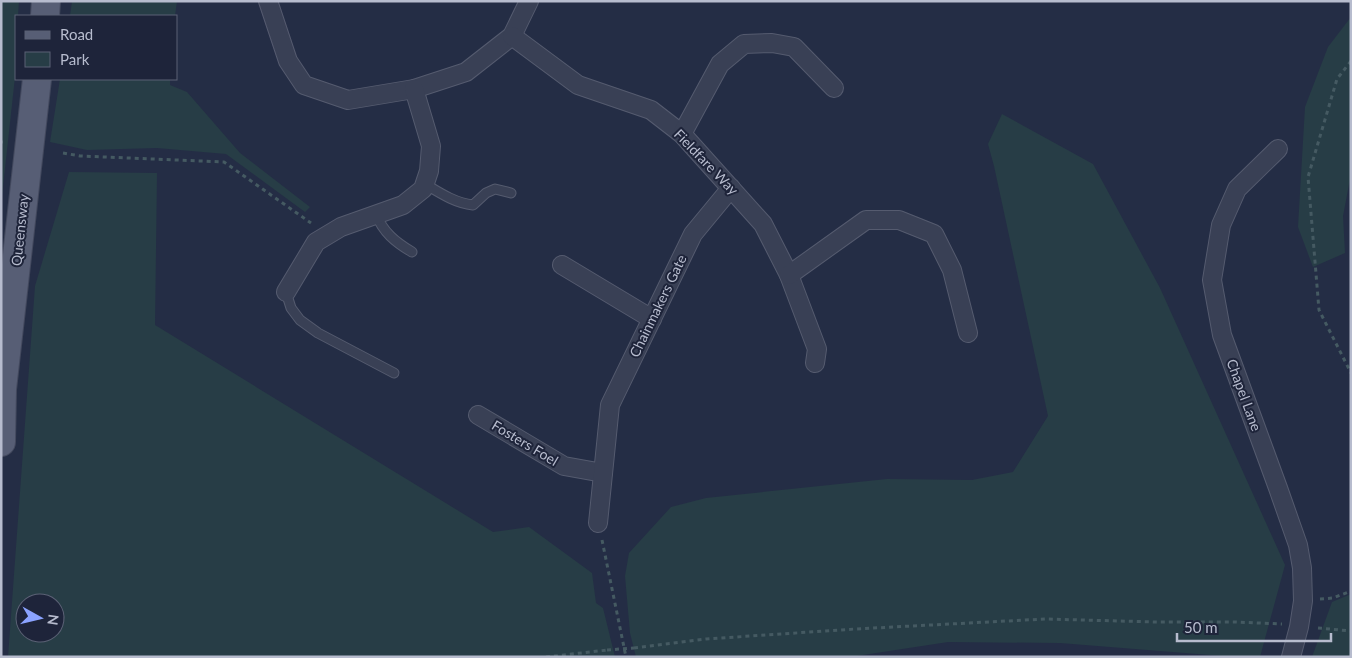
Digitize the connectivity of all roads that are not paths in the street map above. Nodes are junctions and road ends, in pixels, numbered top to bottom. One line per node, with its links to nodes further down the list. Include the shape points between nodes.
1 (46, 1): 4 (main road)
2 (268, 1): 8 (street, via 288,60 304,85 348,100)
3 (529, 1): 5 (street)
4 (45, 15)
5 (512, 36): 8 (street, via 466,72); 9 (street, Fieldfare Way, via 578,84 651,110)
6 (37, 80): 24 (main road, Queensway, via 2,389)
7 (834, 88): 9 (street, via 794,47 772,43 744,44 720,64)
8 (414, 89): 11 (street, via 431,146)
9 (682, 134): 12 (street, Fieldfare Way)
10 (1278, 149): 27 (street, Chapel Lane, via 1237,189 1221,225 1212,280 1222,335 1298,545 1303,602)
11 (425, 184): 13 (lane, via 450,199 473,206 495,189); 14 (street, via 403,205)
12 (731, 188): 17 (street, Fieldfare Way, via 763,224); 19 (street, Chainmakers Gate, via 693,234)
13 (511, 193)
14 (376, 214): 15 (lane, via 381,227 391,238); 18 (street, via 341,227 316,242)
15 (412, 252)
16 (562, 264): 19 (street)
17 (789, 276): 20 (street, via 866,220 899,220 934,234 952,270); 21 (street, Fieldfare Way, via 817,349)
18 (286, 292): 22 (lane, via 291,308 300,320 318,334)
19 (652, 319): 25 (street, Chainmakers Gate, via 610,405)
20 (968, 333)
21 (815, 363)
22 (394, 373)
23 (478, 415): 25 (street, Fosters Foel, via 564,466)
24 (1, 442)
25 (603, 473): 26 (street, Chainmakers Gate)
26 (598, 523)
27 (1291, 657)

